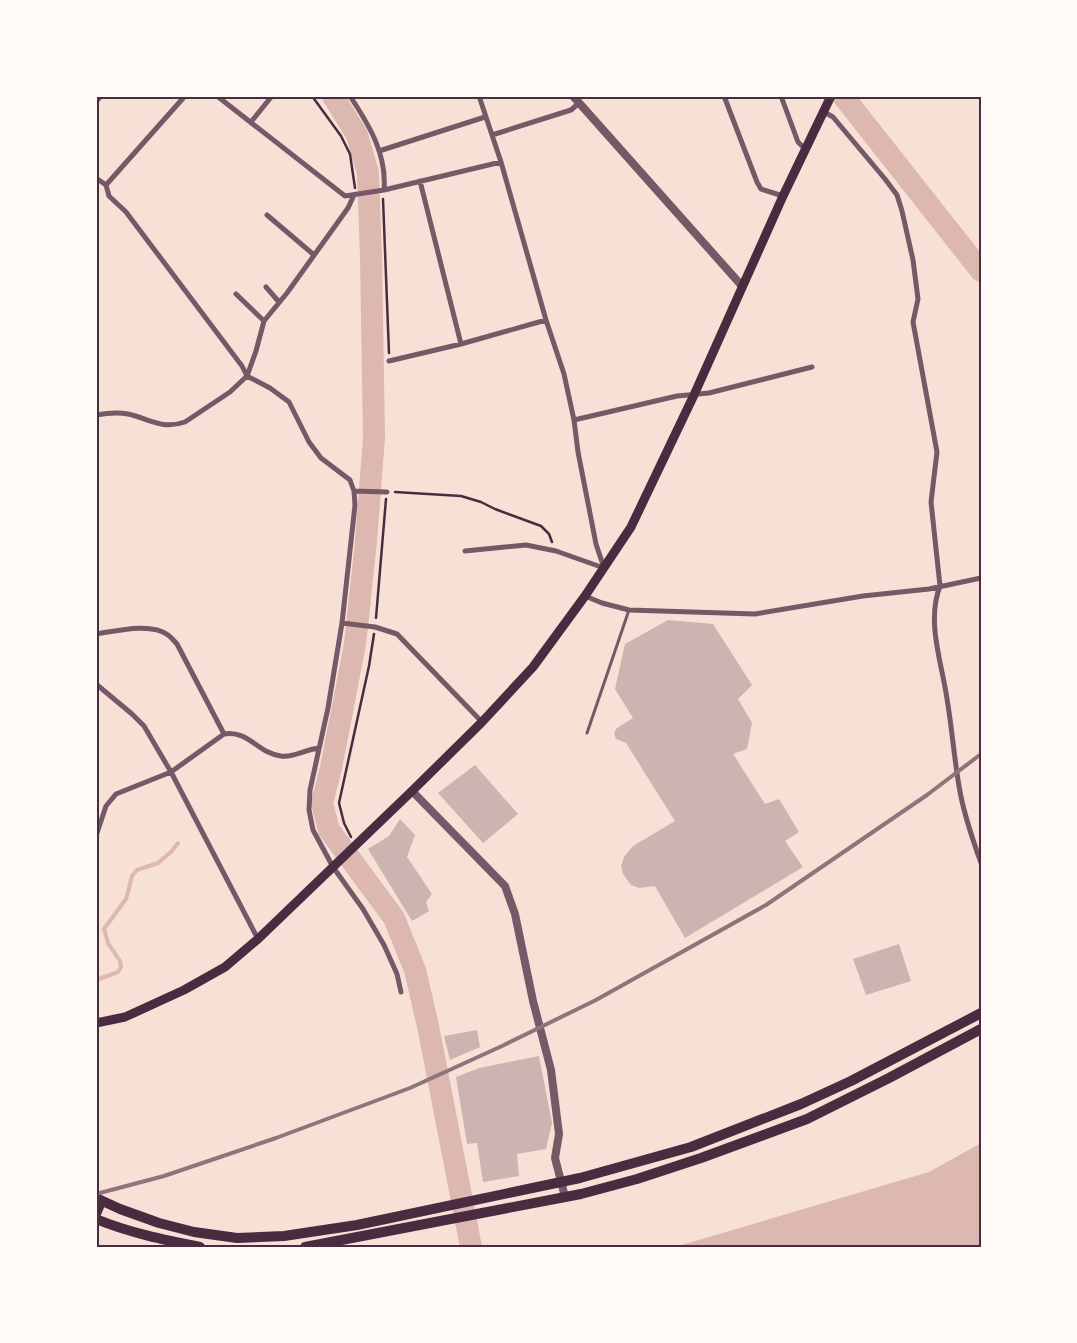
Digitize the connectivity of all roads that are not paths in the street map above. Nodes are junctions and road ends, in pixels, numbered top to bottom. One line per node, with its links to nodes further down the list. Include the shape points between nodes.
1 (102, 96): 11 (street)
2 (185, 96): 22 (street)
3 (217, 96): 15 (street)
4 (272, 96): 15 (street)
5 (350, 96): 18 (street)
6 (479, 96): 14 (street)
7 (573, 96): 12 (street)
8 (724, 96): 25 (street, via 761,189)
9 (781, 96): 17 (street, via 798,142)
10 (830, 99): 13 (main road)
11 (96, 102)
12 (579, 103): 16 (street, via 571,110); 28 (street)
13 (824, 112): 17 (main road); 46 (street, via 833,117 885,179 897,195 902,211 918,299 913,322 937,452 931,502)
14 (485, 117): 16 (street); 18 (street)
15 (250, 122): 24 (street, via 345,196)
16 (492, 135): 19 (street)
17 (805, 149): 25 (main road)
18 (379, 151): 23 (street)
19 (501, 162): 21 (street); 32 (street)
20 (96, 178): 22 (street)
21 (420, 181): 23 (street); 34 (street)
22 (106, 184): 37 (street, via 109,196 126,212 242,366)
23 (384, 190): 24 (street)
24 (354, 195): 27 (street)
25 (784, 196): 28 (main road)
26 (267, 215): 27 (street)
27 (314, 255): 31 (street)
28 (742, 286): 38 (main road)
29 (266, 287): 31 (street)
30 (236, 294): 33 (street)
31 (278, 302): 33 (street)
32 (546, 320): 34 (street); 40 (street, via 564,374)
33 (264, 321): 37 (street)
34 (461, 344): 35 (street)
35 (389, 362)
36 (812, 367): 38 (street)
37 (246, 376): 39 (street, via 230,392 177,425 164,426 119,413); 41 (street, via 289,402 309,442 322,458 350,480)
38 (694, 395): 40 (street); 44 (main road, via 631,527)
39 (96, 415)
40 (574, 420): 44 (street, via 596,544)
41 (354, 491): 42 (street); 49 (street)
42 (387, 492)
43 (465, 551): 44 (street, via 526,545 556,550)
44 (604, 568): 47 (main road)
45 (981, 578): 46 (street)
46 (940, 586): 48 (street, via 756,614); 59 (street, via 935,599 934,625 948,699 959,787)
47 (585, 596): 48 (street); 52 (main road, via 533,667)
48 (629, 610): 53 (lane)
49 (342, 624): 52 (street, via 375,627 397,634); 55 (street)
50 (96, 634): 54 (street, via 136,628 167,634 176,644)
51 (96, 684): 56 (street, via 144,726)
52 (482, 722): 57 (main road)
53 (587, 733)
54 (224, 734): 55 (street, via 234,732 268,754 284,757); 56 (street)
55 (319, 748): 60 (street, via 309,810 313,830)
56 (171, 772): 58 (street, via 116,794 106,806); 61 (street)
57 (412, 791): 60 (main road); 66 (street, via 505,886 515,914 551,1070 559,1134 554,1158)
58 (96, 836)
59 (981, 863)
60 (335, 866): 61 (main road); 62 (street, via 384,945)
61 (258, 939): 64 (main road, via 225,967 184,990 125,1017)
62 (401, 992)
63 (981, 1013): 66 (highway, via 851,1081 785,1111 691,1147)
64 (96, 1023)
65 (981, 1029): 67 (highway, via 807,1119 637,1179)
66 (561, 1182): 67 (street); 68 (highway, via 357,1225 284,1236 237,1238 159,1223)
67 (565, 1196): 71 (highway)
68 (99, 1199): 69 (main road)
69 (96, 1217): 70 (highway, via 152,1237)
70 (200, 1247)
71 (305, 1247)

